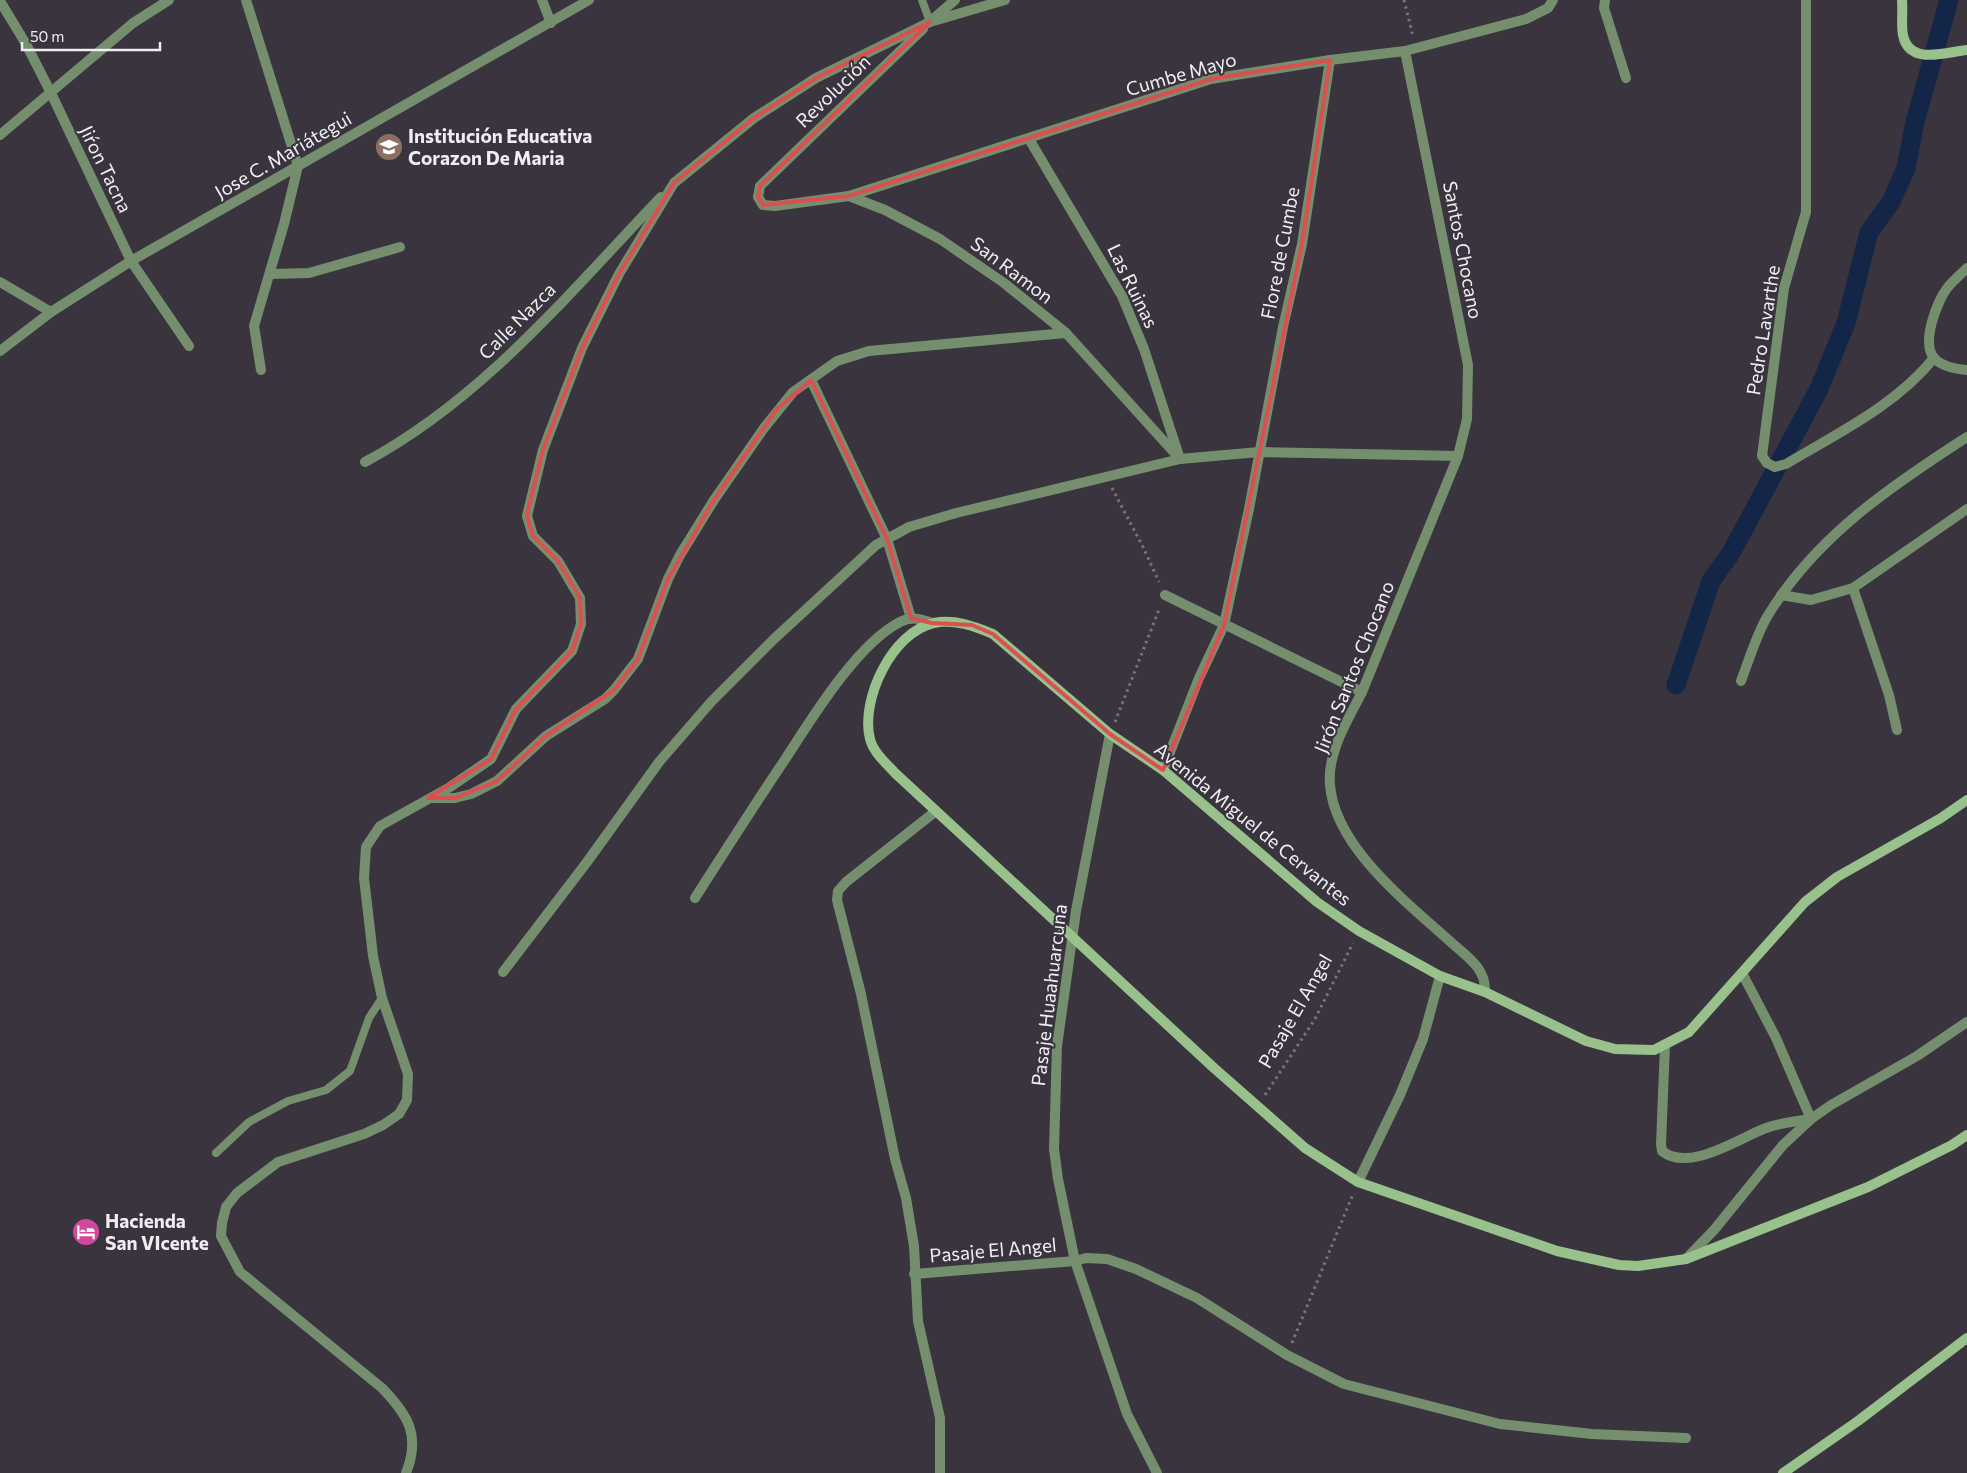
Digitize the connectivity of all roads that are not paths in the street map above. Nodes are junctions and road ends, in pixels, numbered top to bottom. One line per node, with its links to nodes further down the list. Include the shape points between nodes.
1 (168, 0): 19 (street, via 132,23)
2 (246, 0): 22 (street)
3 (542, 0): 14 (street)
4 (589, 0): 14 (street, Jose C. Mariátegui)
5 (922, 0): 13 (lane)
6 (955, 0): 13 (street, Revolución)
7 (1005, 0): 13 (street)
8 (1553, 0): 16 (street, Cumbe Mayo, via 1548,8 1526,19)
9 (1604, 0): 18 (street)
10 (1806, 0): 35 (street, Pedro Lavarthe, via 1806,212 1784,288 1762,456 1775,467 1786,464 1900,394)
11 (1902, 0): 15 (street, via 1903,36 1912,52 1921,56)
12 (0, 1): 19 (street, Jiŕon Tacna)
13 (930, 22): 23 (street, via 816,78 754,118); 25 (street, Revolución, via 760,186 758,197 763,205)
14 (551, 23): 22 (street, Jose C. Mariátegui)
15 (1967, 49)
16 (1405, 51): 17 (street, Cumbe Mayo); 41 (street, Santos Chocano, via 1468,365 1467,419)
17 (1330, 60): 21 (street, Cumbe Mayo, via 1211,79); 40 (street, Flore de Cumbe, via 1302,244)
18 (1626, 78)
19 (50, 91): 20 (street); 27 (street, Jiŕon Tacna)
20 (0, 135)
21 (1029, 139): 24 (street, Cumbe Mayo); 42 (street, Las Ruinas, via 1122,296 1144,349)
22 (298, 166): 27 (street, Jose C. Mariátegui); 29 (street)
23 (674, 183): 43 (street, Calle Nazca, via 515,351 400,444); 57 (street, via 620,274 582,348 543,450 530,501 527,516 533,536 558,562 580,598 581,624 572,651 516,709 491,759)
24 (850, 196): 25 (street, San Ramon); 32 (street, San Ramon, via 940,239 1004,283)
25 (775, 206)
26 (400, 247): 29 (street, via 309,272)
27 (131, 261): 31 (street, Jose C. Mariátegui); 33 (street, Jiŕon Tacna)
28 (1967, 268): 35 (street, via 1947,289 1933,316 1928,345)
29 (270, 274): 36 (street, via 254,326)
30 (0, 282): 31 (street)
31 (51, 312): 34 (street, Jose C. Mariátegui)
32 (1066, 332): 38 (street, via 869,351 837,361); 42 (street, San Ramon)
33 (189, 346)
34 (0, 351)
35 (1934, 358): 37 (street, via 1946,366)
36 (261, 370)
37 (1967, 370)
38 (811, 380): 45 (street); 57 (street, via 777,409 714,500 668,579 638,659 614,690 546,736 497,781 455,798)
39 (1967, 437): 48 (street, via 1878,496 1842,526)
40 (1259, 452): 41 (street); 42 (street); 51 (street, Flore de Cumbe)
41 (1458, 456): 53 (street, Jirón Santos Chocano)
42 (1180, 459): 45 (street, via 956,513 909,527)
43 (366, 462)
44 (1967, 509): 46 (street)
45 (887, 539): 49 (street); 62 (street, via 826,590 711,702 658,762)
46 (1853, 588): 48 (street, via 1811,600); 54 (street, via 1889,695)
47 (1165, 595): 51 (street)
48 (1781, 595): 52 (street, via 1766,618)
49 (912, 618): 50 (street); 60 (street, via 900,621 886,631 825,698)
50 (932, 623): 55 (street, Avenida Miguel de Cervantes, via 972,625 993,634); 59 (street, via 913,634 882,669 871,695 868,717 870,740 880,757)
51 (1224, 625): 53 (street); 56 (street, Flore de Cumbe)
52 (1741, 681)
53 (1362, 692): 65 (street, Jirón Santos Chocano, via 1333,759 1330,784 1334,810 1348,836 1383,879 1474,963 1485,981)
54 (1897, 730)
55 (1110, 734): 56 (street, Avenida Miguel de Cervantes); 61 (street, Pasaje Huaahuarcuna, via 1076,911)
56 (1163, 770): 64 (street, Avenida Miguel de Cervantes, via 1317,902 1359,931)
57 (428, 798): 66 (street, via 380,826 366,847 364,878)
58 (1967, 800): 63 (street, Avenida Miguel de Cervantes, via 1837,877 1805,902)
59 (936, 811): 61 (street); 75 (street, via 838,891 837,900 906,1198 914,1246)
60 (695, 898)
61 (1074, 937): 72 (street, via 1305,1148); 74 (street, Pasaje Huaahuarcuna, via 1057,1046 1054,1149)
62 (503, 972)
63 (1742, 973): 68 (street, Avenida Miguel de Cervantes, via 1688,1032); 69 (street, via 1776,1038)
64 (1440, 976): 65 (street, Avenida Miguel de Cervantes); 72 (street, via 1423,1039)
65 (1485, 992): 68 (street, Avenida Miguel de Cervantes, via 1586,1041 1615,1049 1654,1050)
66 (382, 998): 71 (lane, via 370,1018 350,1071 326,1090 288,1100 249,1122); 78 (street, via 408,1074 404,1108 393,1120 364,1134 278,1162 236,1193 226,1207 221,1236 240,1272 400,1406 411,1426 413,1456)
67 (1967, 1022): 69 (street)
68 (1665, 1045): 69 (street, via 1661,1144 1662,1152 1672,1158 1694,1157 1731,1146 1766,1128)
69 (1811, 1119): 73 (street, via 1783,1145 1714,1230)
70 (1967, 1134): 73 (street, via 1952,1145 1868,1187)
71 (216, 1153)
72 (1358, 1182): 73 (street, via 1557,1251 1619,1265 1638,1266)
73 (1686, 1259)
74 (1075, 1262): 75 (street, Pasaje El Angel); 77 (street, Pasaje El Angel, via 1086,1258 1107,1259 1136,1268 1197,1298 1287,1355 1344,1384 1500,1424 1592,1434); 80 (street, Pasaje Huaahuarcuna, via 1127,1414)
75 (914, 1274): 79 (street, via 918,1321 940,1418)
76 (1967, 1338): 81 (street)
77 (1686, 1438)
78 (406, 1473)
79 (940, 1473)
80 (1157, 1473)
81 (1783, 1473)

